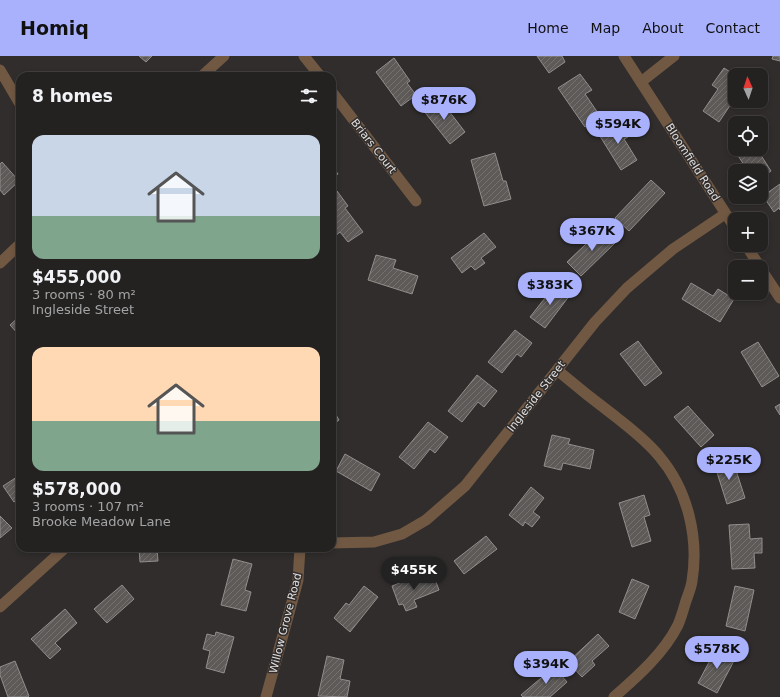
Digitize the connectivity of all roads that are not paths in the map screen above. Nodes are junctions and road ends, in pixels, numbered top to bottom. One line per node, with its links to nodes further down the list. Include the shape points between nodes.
1 (224, 56): 6 (street)
2 (304, 56): 7 (street)
3 (624, 56): 8 (street, Bloomfield Road)
4 (674, 56): 8 (street)
5 (0, 70): 9 (street)
6 (206, 72)
7 (317, 72)
8 (641, 82): 12 (street, Bloomfield Road)
9 (16, 97)
10 (336, 97): 11 (street, Briars Court)
11 (416, 201)
12 (725, 214): 13 (street, Bloomfield Road); 18 (street, Ingleside Street, via 673,249 627,288 595,322)
13 (728, 218)
14 (16, 248): 15 (street)
15 (0, 263)
16 (768, 280): 17 (street)
17 (780, 298)
18 (557, 370): 19 (street, Ingleside Street, via 465,486 426,520 402,534 374,542); 24 (street, via 635,432 659,456 685,500 693,535 692,582 679,624 662,650)
19 (336, 543)
20 (60, 552): 22 (street)
21 (300, 552): 23 (street, Willow Grove Road, via 298,580)
22 (0, 608)
23 (266, 697)
24 (614, 697)

